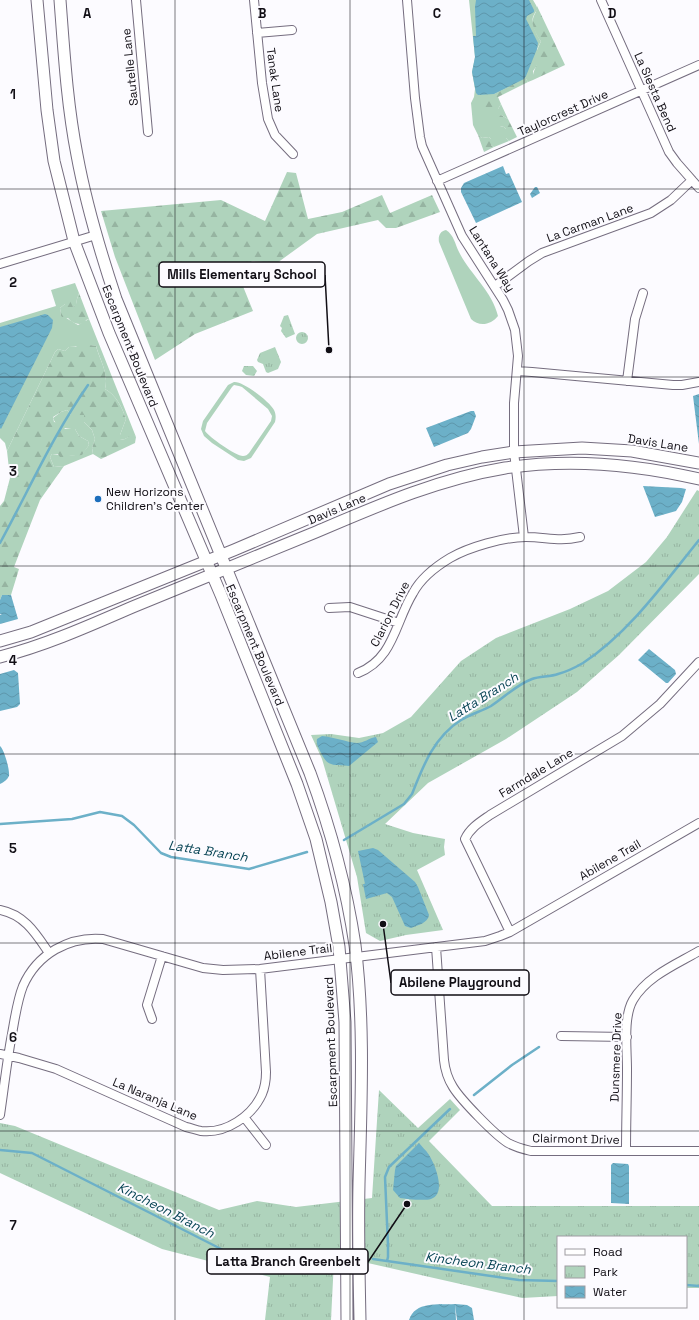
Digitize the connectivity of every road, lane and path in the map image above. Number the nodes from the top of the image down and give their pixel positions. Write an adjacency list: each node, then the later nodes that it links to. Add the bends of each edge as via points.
1 (37, 0): 17 (main road, Escarpment Boulevard, via 54,162)
2 (60, 0): 16 (main road, Escarpment Boulevard, via 75,139)
3 (136, 0): 11 (street, Sautelle Lane)
4 (254, 0): 8 (street, Tanak Lane)
5 (407, 0): 14 (street, Lantana Way, via 420,137)
6 (601, 0): 10 (street, La Siesta Bend)
7 (292, 30): 8 (street)
8 (257, 33): 12 (street, Tanak Lane, via 268,119 274,135)
9 (699, 65): 10 (street, Taylorcrest Drive)
10 (642, 91): 13 (street, La Siesta Bend, via 669,152); 14 (street, Taylorcrest Drive)
11 (148, 132)
12 (293, 154)
13 (692, 180): 15 (street, La Siesta Bend); 19 (street, La Carman Lane, via 671,200 651,213 542,253)
14 (438, 181): 19 (street, Lantana Way, via 465,240)
15 (699, 188)
16 (96, 235): 17 (street); 30 (main road, Escarpment Boulevard, via 116,299)
17 (74, 241): 18 (street); 31 (main road, Escarpment Boulevard, via 112,340)
18 (0, 264)
19 (495, 286): 21 (street, Lantana Way, via 515,330 518,345)
20 (643, 293): 22 (street, via 635,319)
21 (517, 371): 22 (street); 24 (street, Lantana Way)
22 (627, 381): 23 (street, via 673,386)
23 (699, 382)
24 (514, 452): 25 (main road, Davis Lane, via 612,449); 26 (street, Lantana Way); 30 (main road, Davis Lane, via 464,461 408,477)
25 (699, 463)
26 (515, 467): 27 (main road, Davis Lane, via 597,463 632,466); 29 (street, Lantana Way); 32 (main road, Davis Lane, via 478,473 420,490)
27 (699, 479)
28 (580, 536): 29 (street, Clarion Drive, via 562,540)
29 (524, 537): 35 (street, Clarion Drive, via 483,545 440,564 416,587)
30 (220, 555): 31 (main road, Davis Lane); 32 (main road, Escarpment Boulevard)
31 (206, 561): 33 (main road, Escarpment Boulevard); 36 (main road, Davis Lane, via 31,632)
32 (226, 570): 33 (main road, Davis Lane); 40 (main road, Escarpment Boulevard)
33 (212, 575): 37 (main road, Davis Lane, via 35,647); 41 (main road, Escarpment Boulevard)
34 (329, 608): 35 (street, via 357,608)
35 (398, 623): 39 (street, Clarion Drive, via 393,639 380,659 373,666)
36 (0, 641)
37 (0, 657)
38 (699, 662): 44 (street, Farmdale Lane, via 660,704 622,736 490,815 467,834 465,839)
39 (358, 673)
40 (303, 754): 41 (main road); 49 (main road, Escarpment Boulevard, via 326,814 347,900)
41 (288, 760): 50 (main road, Escarpment Boulevard, via 316,839 331,902)
42 (699, 823): 44 (street, Abilene Trail)
43 (0, 910): 47 (street, via 13,914 25,922)
44 (510, 932): 45 (street, Abilene Trail, via 485,941)
45 (436, 947): 49 (street, Abilene Trail); 59 (street, Clairmont Drive, via 445,1067 456,1092 500,1137 516,1147 538,1151)
46 (699, 952): 54 (street, Dunsmere Drive, via 654,978 633,999 628,1012)
47 (49, 953): 48 (street, Abilene Trail, via 76,940 96,938); 55 (street, Abilene Trail, via 33,969 23,986)
48 (162, 956): 51 (street, Abilene Trail, via 212,969); 52 (street, via 147,1005)
49 (356, 957): 50 (street, Abilene Trail); 62 (main road, Escarpment Boulevard, via 361,1040 358,1229)
50 (340, 959): 51 (street, Abilene Trail); 61 (main road, Escarpment Boulevard, via 346,1037)
51 (260, 969): 57 (street, La Naranja Lane, via 266,1079 262,1095)
52 (152, 1019)
53 (562, 1036): 54 (street)
54 (627, 1037): 59 (street, Dunsmere Drive)
55 (4, 1055): 56 (street, Abilene Trail); 57 (street, La Naranja Lane, via 56,1069 186,1127 209,1131 221,1129)
56 (0, 1115)
57 (244, 1117): 58 (street)
58 (266, 1145)
59 (626, 1151): 60 (street, Clairmont Drive)
60 (699, 1151)
61 (347, 1320)
62 (360, 1320)

